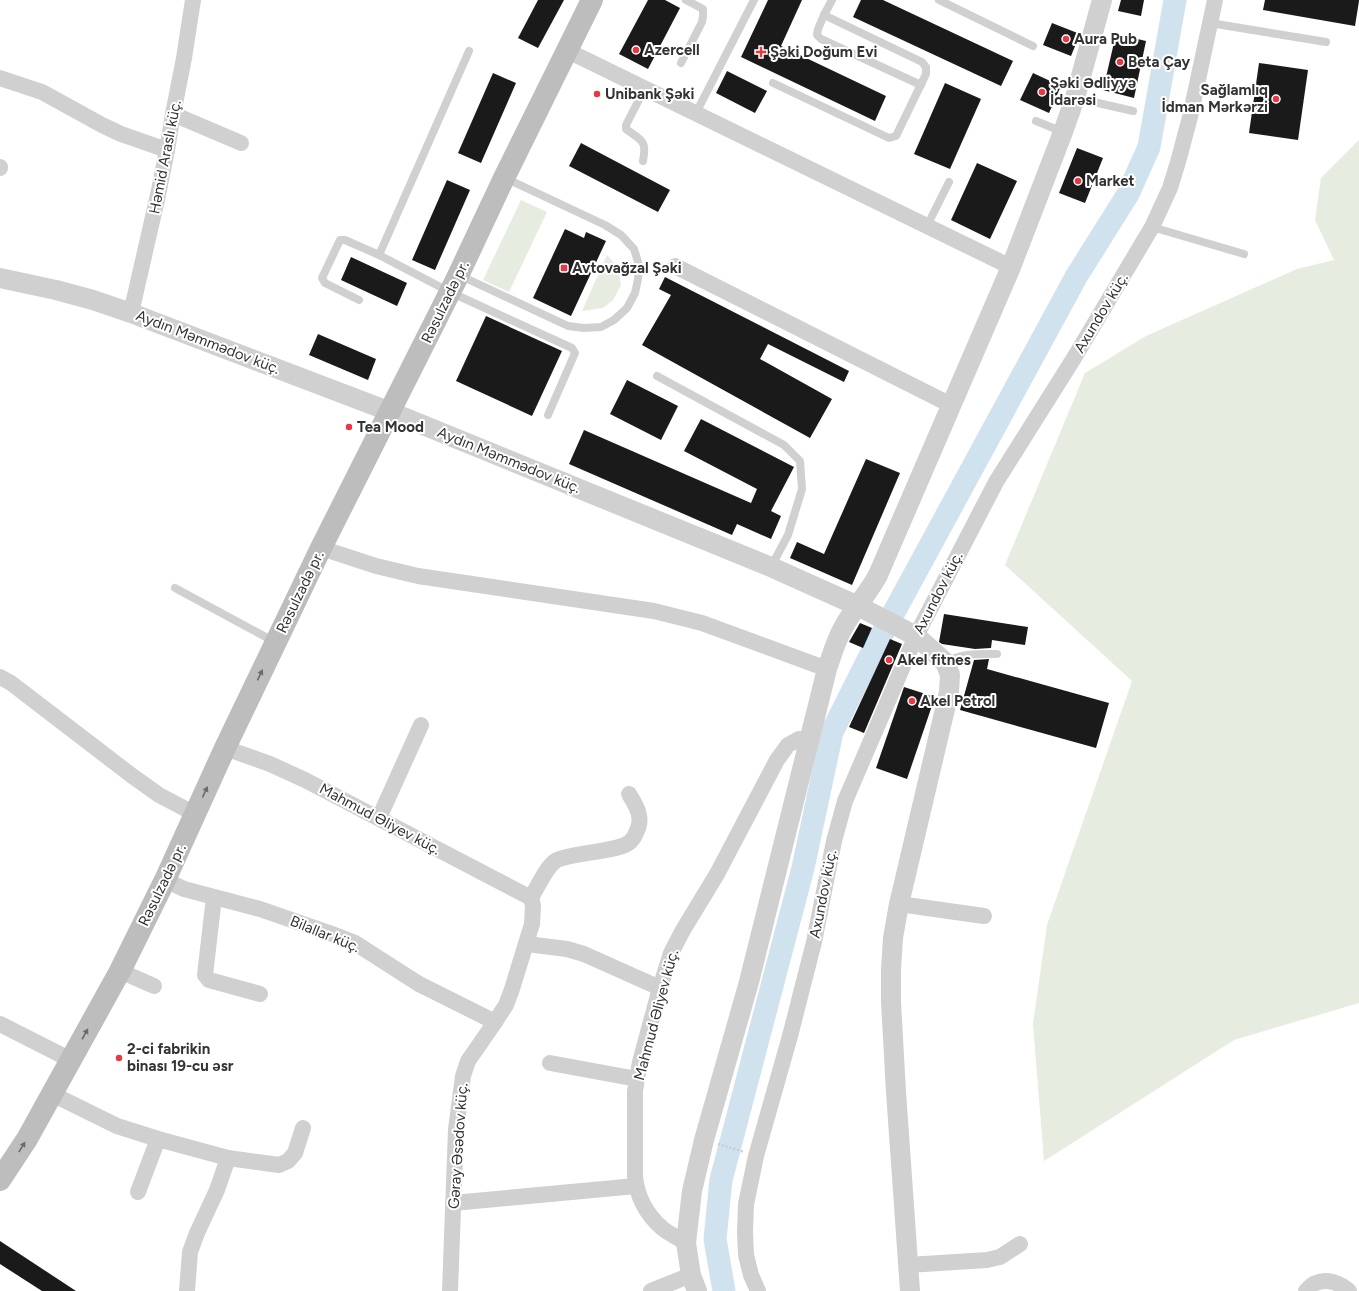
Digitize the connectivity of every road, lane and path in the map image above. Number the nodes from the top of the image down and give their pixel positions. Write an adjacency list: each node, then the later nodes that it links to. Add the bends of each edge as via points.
1 (592, 0): 14 (main road, Rəsulzadə pr.)
2 (686, 0): 15 (lane, via 703,9 703,16)
3 (754, 0): 22 (lane)
4 (832, 0): 9 (lane)
5 (939, 0): 12 (lane)
6 (1102, 0): 20 (street)
7 (1215, 0): 10 (street, Axundov küç.)
8 (189, 1): 23 (street, Həmid Araslı küç., via 184,58)
9 (824, 16): 18 (lane, via 922,62 926,67 926,74); 18 (lane, via 817,35 821,39)
10 (1210, 23): 11 (lane); 32 (street, Axundov küç., via 1178,162 1170,188)
11 (1326, 42)
12 (1033, 46)
13 (469, 51): 34 (lane)
14 (568, 51): 19 (street); 29 (main road, Rəsulzadə pr.)
15 (681, 63)
16 (0, 78): 27 (street, via 42,92 121,134)
17 (773, 84): 18 (lane, via 889,138 896,136)
18 (921, 85)
19 (646, 88): 22 (street); 28 (lane, via 626,124 626,129 642,142 645,149)
20 (1075, 98): 21 (lane); 25 (street)
21 (1133, 111)
22 (696, 113): 31 (street)
23 (173, 114): 26 (street); 27 (street, Həmid Araslı küç.)
24 (1036, 121): 25 (lane)
25 (1063, 132): 36 (street)
26 (241, 143)
27 (168, 150): 40 (street, Həmid Araslı küç.)
28 (643, 161)
29 (504, 178): 38 (main road, Rəsulzadə pr.); 38 (lane, via 622,235 634,249 639,265 635,293 627,308 614,320 601,327 584,328 568,326)
30 (949, 182): 31 (lane)
31 (927, 226): 36 (street)
32 (1152, 227): 33 (lane); 49 (street, Axundov küç., via 1074,358 999,476)
33 (1244, 254)
34 (379, 255): 38 (lane); 39 (lane, via 346,240 340,240 322,278 324,283)
35 (675, 266): 42 (street)
36 (1011, 267): 42 (street)
37 (0, 278): 40 (street, Aydın Məmmədov küç., via 71,294)
38 (454, 283): 43 (main road, Rəsulzadə pr.); 44 (lane, via 572,348 575,353)
39 (359, 300)
40 (131, 313): 43 (street, Aydın Məmmədov küç.)
41 (657, 376): 46 (lane, via 784,445 800,460 802,489 788,535)
42 (952, 405): 48 (street, via 878,575)
43 (390, 412): 45 (main road, Rəsulzadə pr.); 46 (street, Aydın Məmmədov küç.)
44 (548, 415)
45 (322, 548): 50 (main road, Rəsulzadə pr.); 53 (street, via 376,566 418,576 654,611 702,623)
46 (771, 567): 48 (street, Aydın Məmmədov küç.)
47 (175, 588): 50 (lane)
48 (858, 606): 49 (street, Aydın Məmmədov küç.); 53 (street, via 838,638)
49 (910, 633): 52 (street, Aydın Məmmədov küç.); 80 (street, Axundov küç., via 845,801 834,841 812,950)
50 (276, 642): 57 (main road, Rəsulzadə pr., one-way to 50)
51 (996, 654): 52 (lane, via 966,654)
52 (945, 662): 64 (street, via 950,675 950,692)
53 (827, 669): 56 (street)
54 (0, 677): 59 (street, via 130,776)
55 (421, 725): 60 (street)
56 (809, 740): 69 (street, Mahmud Əliyev küç., via 799,739 788,745 777,760 718,874 676,940); 79 (street, via 749,982)
57 (225, 748): 59 (main road, Rəsulzadə pr., one-way to 57); 60 (street, Mahmud Əliyev küç., via 291,773)
58 (629, 794): 63 (street, via 638,807 640,817 639,828 631,842 619,848 556,861 548,868)
59 (195, 814): 61 (main road, Rəsulzadə pr.)
60 (379, 818): 63 (street, Mahmud Əliyev küç.)
61 (165, 880): 62 (street, Bilallar küç., via 184,889); 67 (main road, Rəsulzadə pr.)
62 (214, 897): 70 (street, via 205,975 210,980); 71 (street, Bilallar küç., via 260,909 354,943 420,984)
63 (531, 898): 66 (street, Gəray Əsədov küç., via 532,924)
64 (899, 904): 65 (street); 88 (street, via 893,938 891,1002)
65 (984, 916)
66 (526, 944): 69 (street, via 567,949 584,954); 71 (street, Gəray Əsədov küç., via 506,1005)
67 (120, 971): 68 (street); 73 (main road, Rəsulzadə pr., one-way to 67)
68 (154, 986)
69 (660, 988): 75 (street, Mahmud Əliyev küç.)
70 (260, 994)
71 (495, 1022): 85 (street, Gəray Əsədov küç., via 468,1061 462,1076 456,1129)
72 (0, 1024): 73 (street)
73 (71, 1060): 76 (main road, Rəsulzadə pr.)
74 (550, 1063): 75 (street)
75 (637, 1079): 83 (street, Mahmud Əliyev küç.)
76 (52, 1094): 78 (street, via 117,1126); 82 (main road, Rəsulzadə pr., one-way to 76)
77 (303, 1128): 81 (street, via 295,1153 288,1161 279,1165)
78 (158, 1139): 81 (street); 84 (street)
79 (704, 1140): 80 (path); 86 (street, via 692,1191)
80 (756, 1156): 93 (street, Axundov küç., via 746,1204 744,1232 746,1255)
81 (228, 1158): 90 (street, via 190,1252)
82 (0, 1180)
83 (636, 1186): 85 (street); 86 (street, Mahmud Əliyev küç., via 642,1204 652,1217 662,1228)
84 (138, 1192)
85 (453, 1203): 91 (street, Gəray Əsədov küç.)
86 (686, 1244): 89 (street)
87 (1020, 1244): 88 (street, via 1000,1257 987,1260)
88 (908, 1265): 94 (street)
89 (694, 1283): 92 (street)
90 (188, 1291)
91 (450, 1291)
92 (651, 1291)
93 (758, 1291)
94 (910, 1291)
95 (1306, 1291): 96 (street, via 1315,1283 1328,1280)
96 (1349, 1291)

